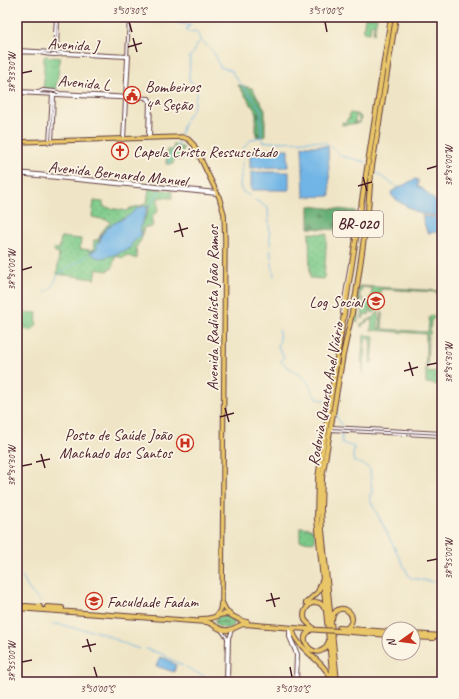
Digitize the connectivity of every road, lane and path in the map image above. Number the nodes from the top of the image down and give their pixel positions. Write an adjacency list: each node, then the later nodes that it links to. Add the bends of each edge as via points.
1 (57, 17): 7 (street)
2 (130, 17): 8 (street)
3 (391, 17): 9 (highway, Rodovia Quarto Anel Viário / BR-020)
4 (396, 17): 9 (highway, Rodovia Quarto Anel Viário / BR-020)
5 (17, 51): 6 (street, Avenida J)
6 (29, 52): 7 (street, Avenida J); 8 (street, Avenida J, via 57,56 63,54)
7 (55, 52): 8 (street, Avenida J)
8 (128, 57): 13 (street)
9 (386, 61): 14 (highway, Rodovia Quarto Anel Viário / BR-020); 15 (highway, Rodovia Quarto Anel Viário / BR-020)
10 (17, 92): 11 (street, Avenida L)
11 (28, 92): 12 (street, Avenida L); 13 (street, Avenida L, via 44,90)
12 (53, 94): 13 (street, Avenida L); 18 (street)
13 (126, 97): 16 (street, Avenida L, via 149,99 151,102); 17 (street)
14 (373, 126): 15 (highway); 21 (highway, Rodovia Quarto Anel Viário / BR-020)
15 (378, 127): 25 (highway, Rodovia Quarto Anel Viário / BR-020)
16 (149, 137): 17 (main road); 20 (main road, via 182,137 188,139)
17 (124, 139): 18 (main road); 20 (main road, via 180,139)
18 (50, 142): 19 (main road)
19 (19, 143)
20 (193, 146): 23 (main road)
21 (368, 162): 24 (highway, Rodovia Quarto Anel Viário / BR-020); 28 (street, via 345,290)
22 (17, 173): 23 (street, Avenida Bernardo Manuel)
23 (216, 193): 38 (main road, Avenida Radialista João Ramos, via 224,214 225,239 222,602); 39 (main road, Avenida Radialista João Ramos, via 222,214 224,239 221,606)
24 (351, 271): 25 (highway, via 351,280 354,281); 26 (highway, Rodovia Quarto Anel Viário / BR-020)
25 (359, 271): 27 (highway, Rodovia Quarto Anel Viário / BR-020)
26 (348, 292): 27 (highway, via 352,284); 28 (highway, Rodovia Quarto Anel Viário / BR-020)
27 (356, 294): 29 (highway, Rodovia Quarto Anel Viário / BR-020)
28 (343, 322): 29 (highway, Rodovia Quarto Anel Viário / BR-020)
29 (334, 394): 30 (highway, Rodovia Quarto Anel Viário / BR-020); 33 (highway, Rodovia Quarto Anel Viário / BR-020, via 318,478)
30 (331, 429): 31 (street); 32 (street); 33 (highway, Rodovia Quarto Anel Viário / BR-020, via 321,488)
31 (442, 433)
32 (442, 436)
33 (320, 528): 34 (highway, Rodovia Quarto Anel Viário / BR-020); 41 (highway, Rodovia Quarto Anel Viário / BR-020)
34 (323, 575): 35 (highway, via 319,590); 37 (highway, Rodovia Quarto Anel Viário / BR-020)
35 (306, 603)
36 (17, 606): 39 (highway, via 203,619); 42 (highway, via 206,622)
37 (326, 612): 45 (highway, via 323,605 317,602 306,609 305,618); 54 (highway, Rodovia Quarto Anel Viário / BR-020)
38 (231, 614): 39 (highway); 40 (highway)
39 (217, 616): 42 (highway, via 213,621)
40 (235, 618): 43 (highway); 45 (highway, via 242,622)
41 (331, 623): 47 (highway, via 336,611 346,609 352,618); 58 (highway, Rodovia Quarto Anel Viário / BR-020)
42 (215, 626): 46 (highway)
43 (233, 628): 44 (highway, via 244,624); 46 (highway); 55 (street, via 229,638)
44 (291, 628): 45 (highway); 56 (street, via 289,638 296,654); 57 (highway, via 298,641 326,668)
45 (312, 628): 48 (highway, bridge); 54 (highway, via 305,639 313,650 322,651)
46 (220, 629): 55 (street, via 227,638)
47 (346, 629): 48 (highway); 49 (highway)
48 (339, 630): 50 (highway)
49 (381, 631)
50 (381, 635)
51 (421, 635): 53 (highway)
52 (421, 637): 53 (highway)
53 (442, 638)
54 (328, 643): 57 (highway, Rodovia Quarto Anel Viário / BR-020)
55 (227, 681)
56 (296, 682)
57 (333, 682)
58 (337, 682)

